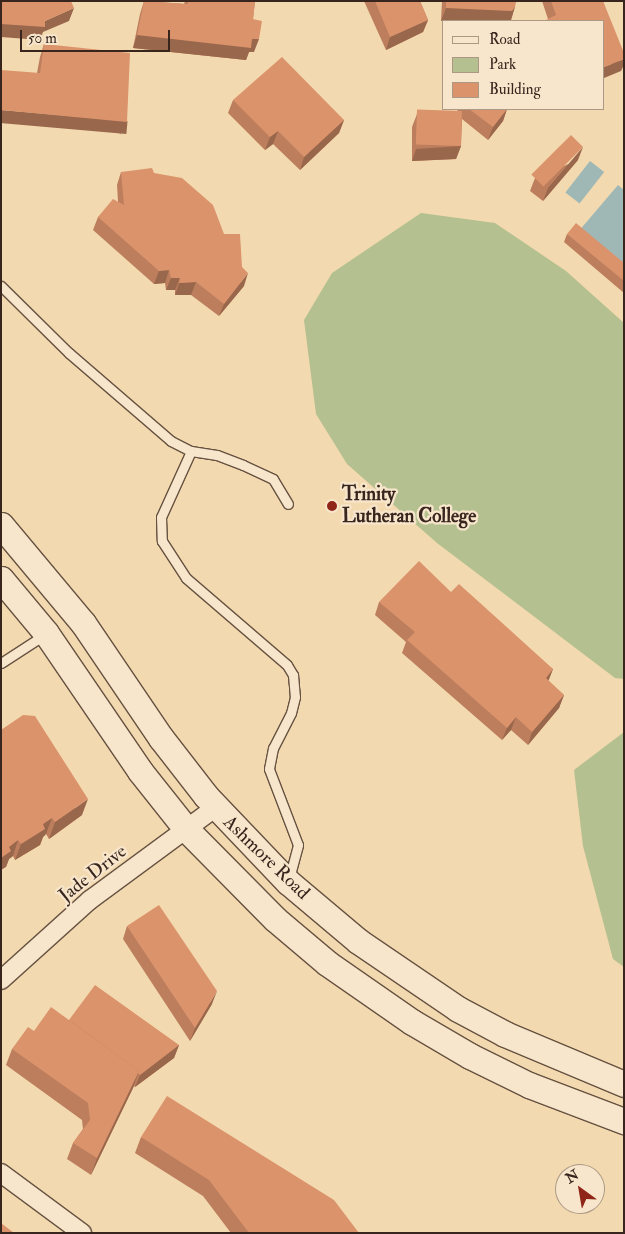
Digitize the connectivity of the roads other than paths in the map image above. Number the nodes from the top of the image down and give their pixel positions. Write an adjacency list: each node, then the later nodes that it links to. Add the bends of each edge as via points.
1 (1, 286): 2 (lane, via 42,329 171,441)
2 (191, 451): 3 (lane, via 217,455 272,479); 10 (lane, via 161,517 162,541 186,578 287,665 293,676 296,697 292,712 273,748 269,769 298,845)
3 (288, 504)
4 (1, 525): 8 (main road, Ashmore Road, via 83,623 161,738)
5 (1, 579): 6 (main road, Ashmore Road)
6 (46, 633): 7 (lane); 9 (main road, Ashmore Road, via 140,771)
7 (1, 663)
8 (216, 807): 9 (street, Jade Drive); 10 (main road, Ashmore Road)
9 (187, 830): 11 (street, Jade Drive, via 90,900); 13 (main road, Ashmore Road, via 275,919 327,963 412,1022 470,1056 530,1085)
10 (288, 882): 12 (main road, Ashmore Road, via 358,940 458,1009 505,1034)
11 (1, 980)
12 (624, 1084)
13 (624, 1122)
14 (1, 1174): 15 (street)
15 (82, 1233)

